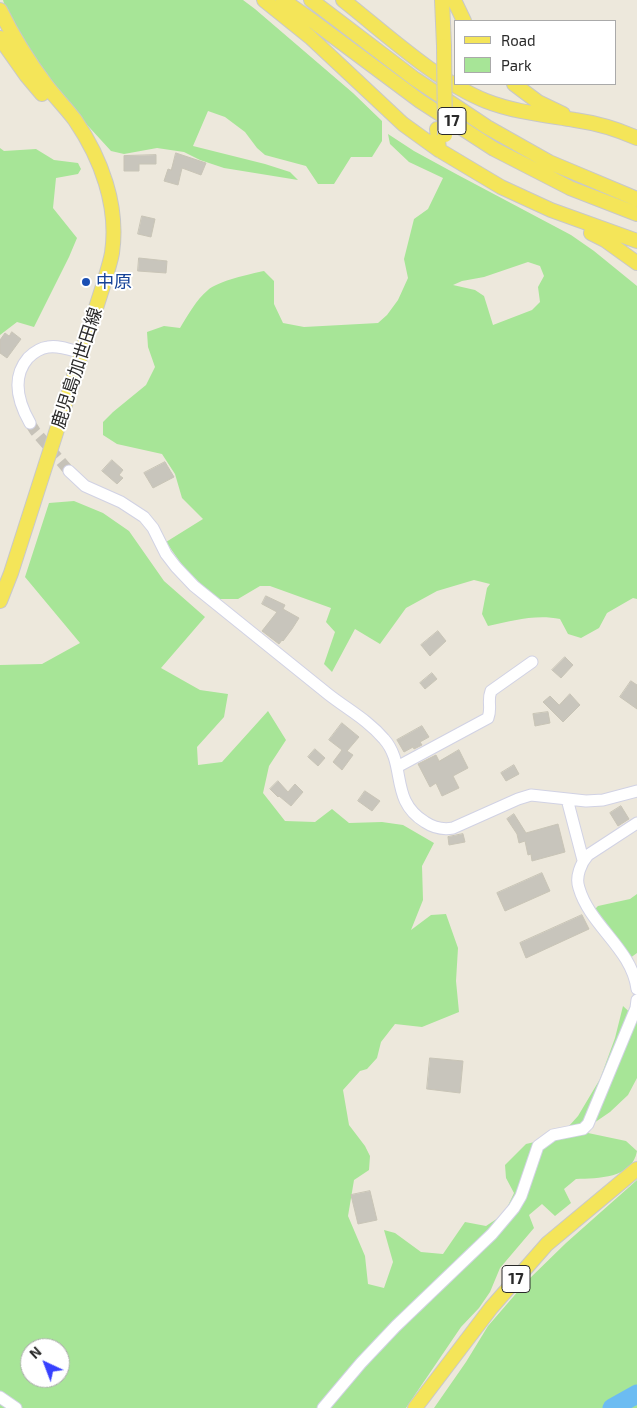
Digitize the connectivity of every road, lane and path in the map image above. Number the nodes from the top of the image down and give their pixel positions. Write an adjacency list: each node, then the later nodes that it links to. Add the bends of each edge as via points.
1 (264, 0): 18 (main road, via 310,37 403,124)
2 (283, 0): 21 (main road, 17, via 420,101 494,149 570,188)
3 (311, 0): 19 (main road, 17, via 415,79 488,128 549,162)
4 (343, 0): 14 (main road, 17, via 454,85 486,101 522,112)
5 (433, 0): 11 (main road)
6 (442, 0): 11 (main road)
7 (454, 0): 9 (main road)
8 (0, 10): 13 (main road, 鹿児島加世田線, via 24,54)
9 (464, 20)
10 (0, 38): 13 (main road, via 50,103)
11 (439, 45): 18 (main road, bridge)
12 (515, 85): 14 (main road, via 538,102)
13 (74, 119): 24 (main road, 鹿児島加世田線, via 98,160 113,217 112,253)
14 (577, 120): 15 (main road, 17)
15 (618, 130): 16 (main road); 17 (main road, 17)
16 (637, 132)
17 (637, 138)
18 (439, 150): 20 (main road, via 501,187)
19 (637, 199)
20 (551, 210): 22 (main road); 23 (main road, via 605,240)
21 (637, 214)
22 (637, 241)
23 (637, 263)
24 (82, 353): 25 (street, via 48,346 35,352 23,365 17,389); 27 (main road, 鹿児島加世田線)
25 (30, 423)
26 (69, 471): 29 (street, via 85,486 144,516 166,554 194,586 376,728 387,742)
27 (0, 601)
28 (532, 662): 29 (street, via 491,691 488,718)
29 (397, 766): 31 (street, via 405,802 411,811 432,826 444,830 531,795)
30 (637, 792): 31 (street, via 603,800)
31 (566, 799): 33 (street)
32 (637, 823): 33 (street)
33 (583, 860): 34 (street, via 578,887 592,913 629,965)
34 (637, 989)
35 (637, 1000): 39 (street, via 631,1022 588,1124 583,1129 553,1135 538,1146 524,1191 514,1208 396,1326)
36 (637, 1169): 40 (main road, 17, via 547,1244 491,1308)
37 (0, 1397): 38 (street)
38 (16, 1408)
39 (323, 1408)
40 (415, 1408)

